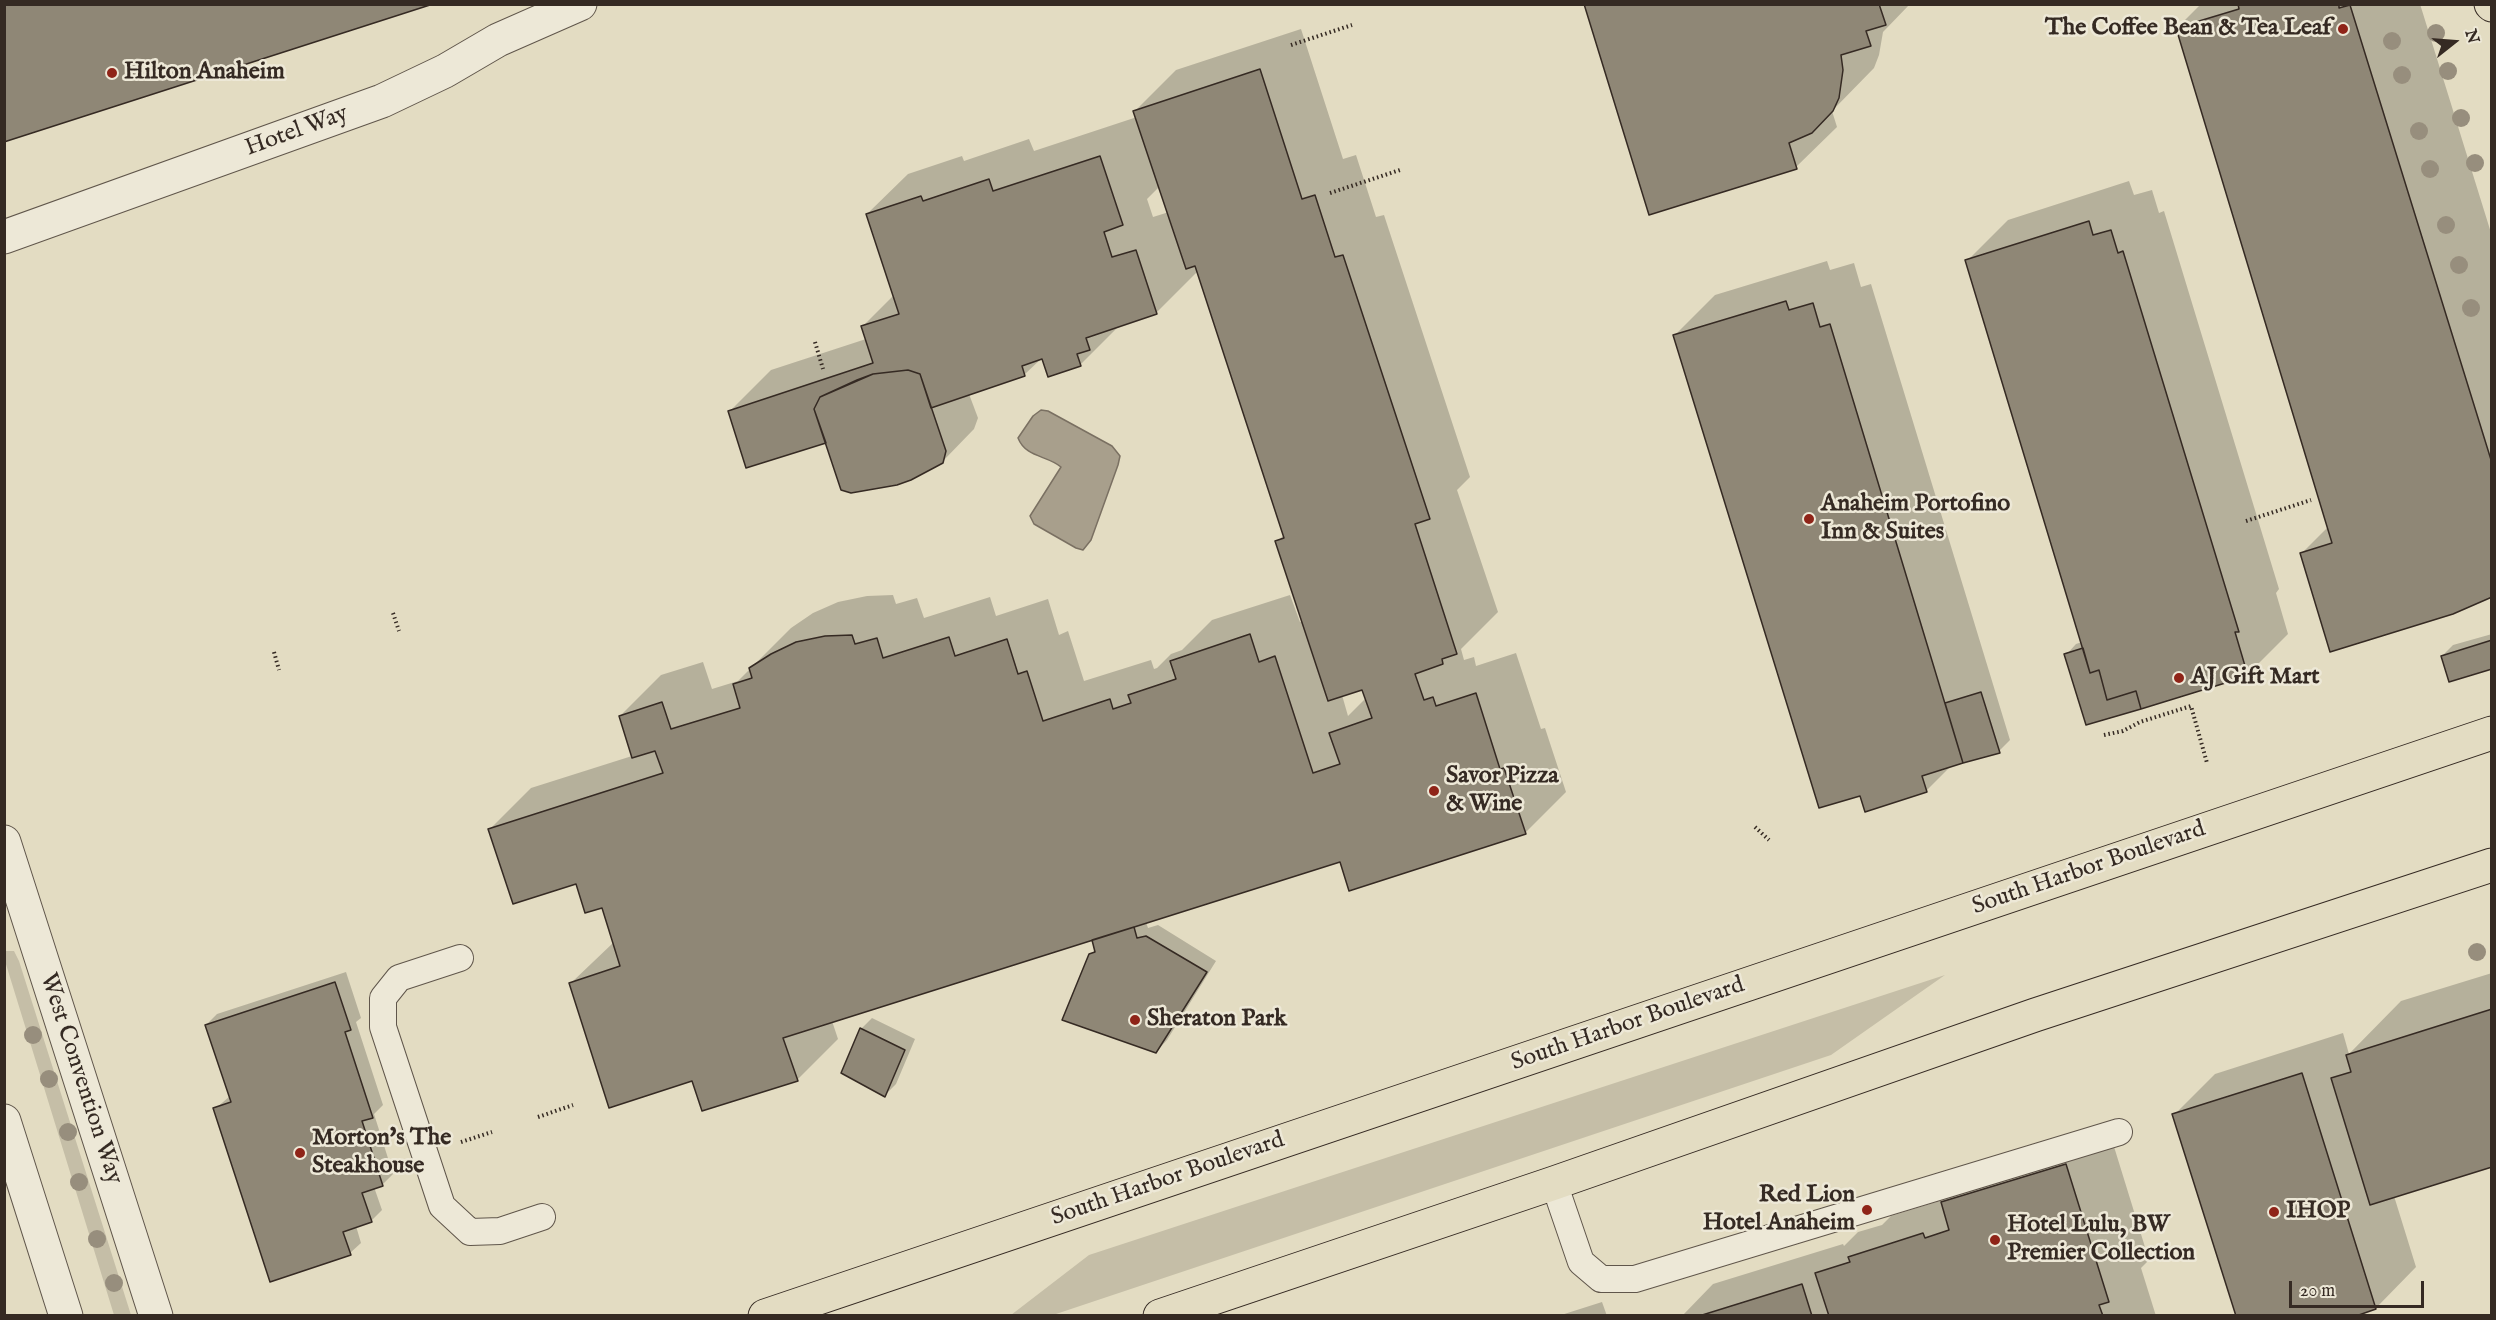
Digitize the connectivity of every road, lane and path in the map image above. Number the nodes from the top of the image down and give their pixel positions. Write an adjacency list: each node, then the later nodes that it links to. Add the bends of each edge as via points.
1 (580, 4): 6 (street, Hotel Way, via 498,40 382,101)
2 (1352, 25): 3 (path)
3 (1292, 45)
4 (1400, 170): 5 (path)
5 (1330, 193)
6 (4, 237)
7 (815, 342): 8 (path)
8 (823, 369)
9 (2311, 500): 10 (path)
10 (2246, 521)
11 (393, 613): 12 (path)
12 (399, 631)
13 (274, 651): 14 (path)
14 (279, 669)
15 (2492, 733): 33 (main road, South Harbor Boulevard)
16 (2104, 735): 17 (path, via 2190,706)
17 (2207, 763)
18 (1755, 827): 19 (path)
19 (1769, 840)
20 (4, 842): 32 (street, West Convention Way)
21 (2492, 865): 29 (main road, via 2035,1015)
22 (460, 958): 30 (lane, via 399,978 383,998 383,1027 442,1206 470,1232 500,1231)
23 (573, 1105): 24 (path)
24 (538, 1117)
25 (4, 1120): 31 (street)
26 (492, 1132): 28 (path)
27 (2119, 1132): 29 (lane, via 1635,1279 1601,1279 1581,1263)
28 (453, 1145)
29 (1554, 1183): 34 (main road)
30 (542, 1217)
31 (66, 1316)
32 (156, 1316)
33 (765, 1316)
34 (1160, 1316)

